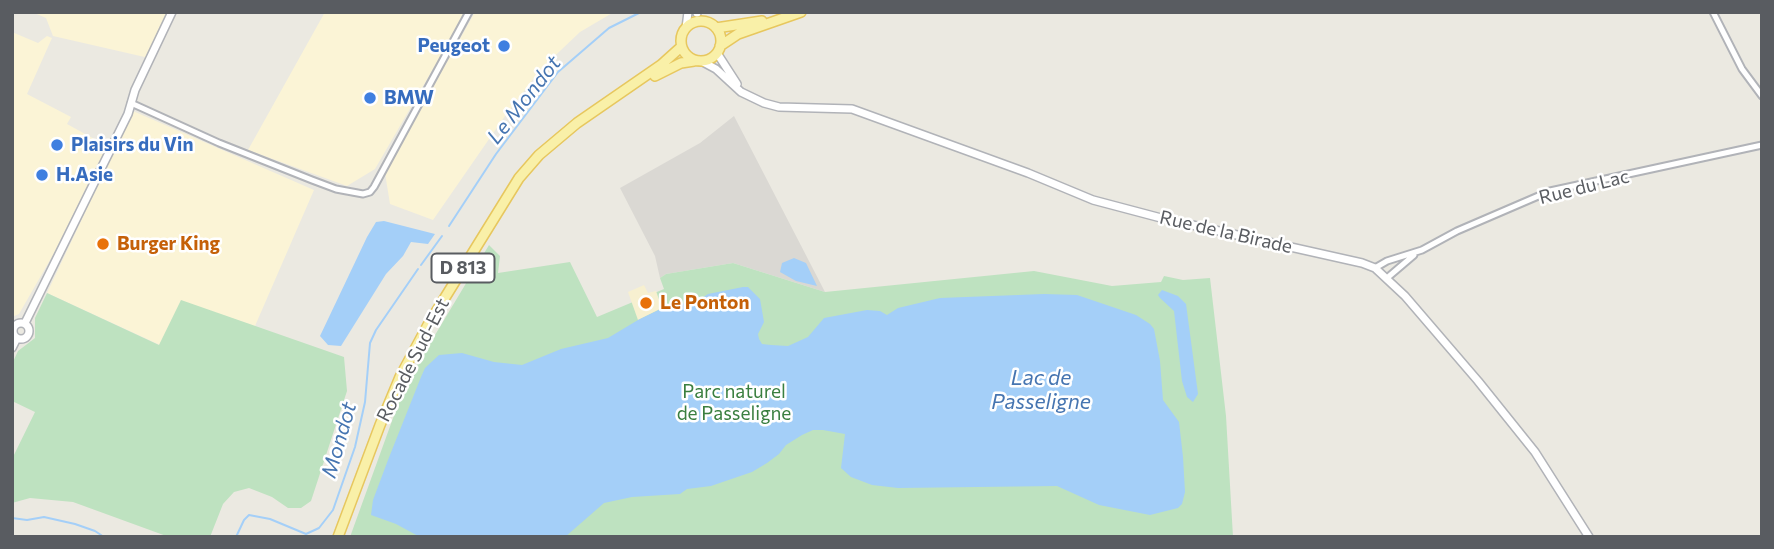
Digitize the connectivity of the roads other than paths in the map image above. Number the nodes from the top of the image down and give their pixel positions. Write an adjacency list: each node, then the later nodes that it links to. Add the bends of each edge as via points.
1 (174, 12): 16 (street)
2 (469, 12): 16 (street, via 374,187 363,194 313,180)
3 (688, 12): 8 (street)
4 (794, 12): 9 (main road)
5 (801, 12): 11 (main road, via 738,34)
6 (1713, 12): 13 (street, via 1742,69)
7 (699, 15): 8 (main road); 9 (main road)
8 (685, 28): 10 (main road)
9 (716, 28): 11 (main road)
10 (681, 47): 12 (main road); 14 (main road, Rocade Sud-Est / D 813)
11 (719, 50): 12 (main road); 15 (street, via 733,79)
12 (699, 61): 14 (main road, Rocade Sud-Est / D 813, via 664,70); 15 (street, Rue de la Birade)
13 (1762, 96)
14 (617, 97): 25 (main road, Rocade Sud-Est / D 813, via 539,155 503,202 400,377)
15 (750, 97): 19 (street, Rue de la Birade, via 779,107 852,109 1093,200)
16 (131, 103): 21 (street)
17 (1762, 145): 18 (street, Rue du Lac, via 1550,191)
18 (1422, 250): 19 (street, Rue du Lac); 20 (street)
19 (1375, 268): 20 (street, Rue de la Birade)
20 (1387, 278): 28 (street, Rue de la Birade, via 1527,442)
21 (25, 323): 22 (street); 23 (street, via 27,336)
22 (12, 329): 23 (street)
23 (17, 338): 24 (street)
24 (12, 348)
25 (361, 477): 26 (main road, Rocade Sud-Est / D 813); 27 (main road, Rocade Sud-Est / D 813)
26 (332, 537)
27 (341, 537)
28 (1589, 537)

